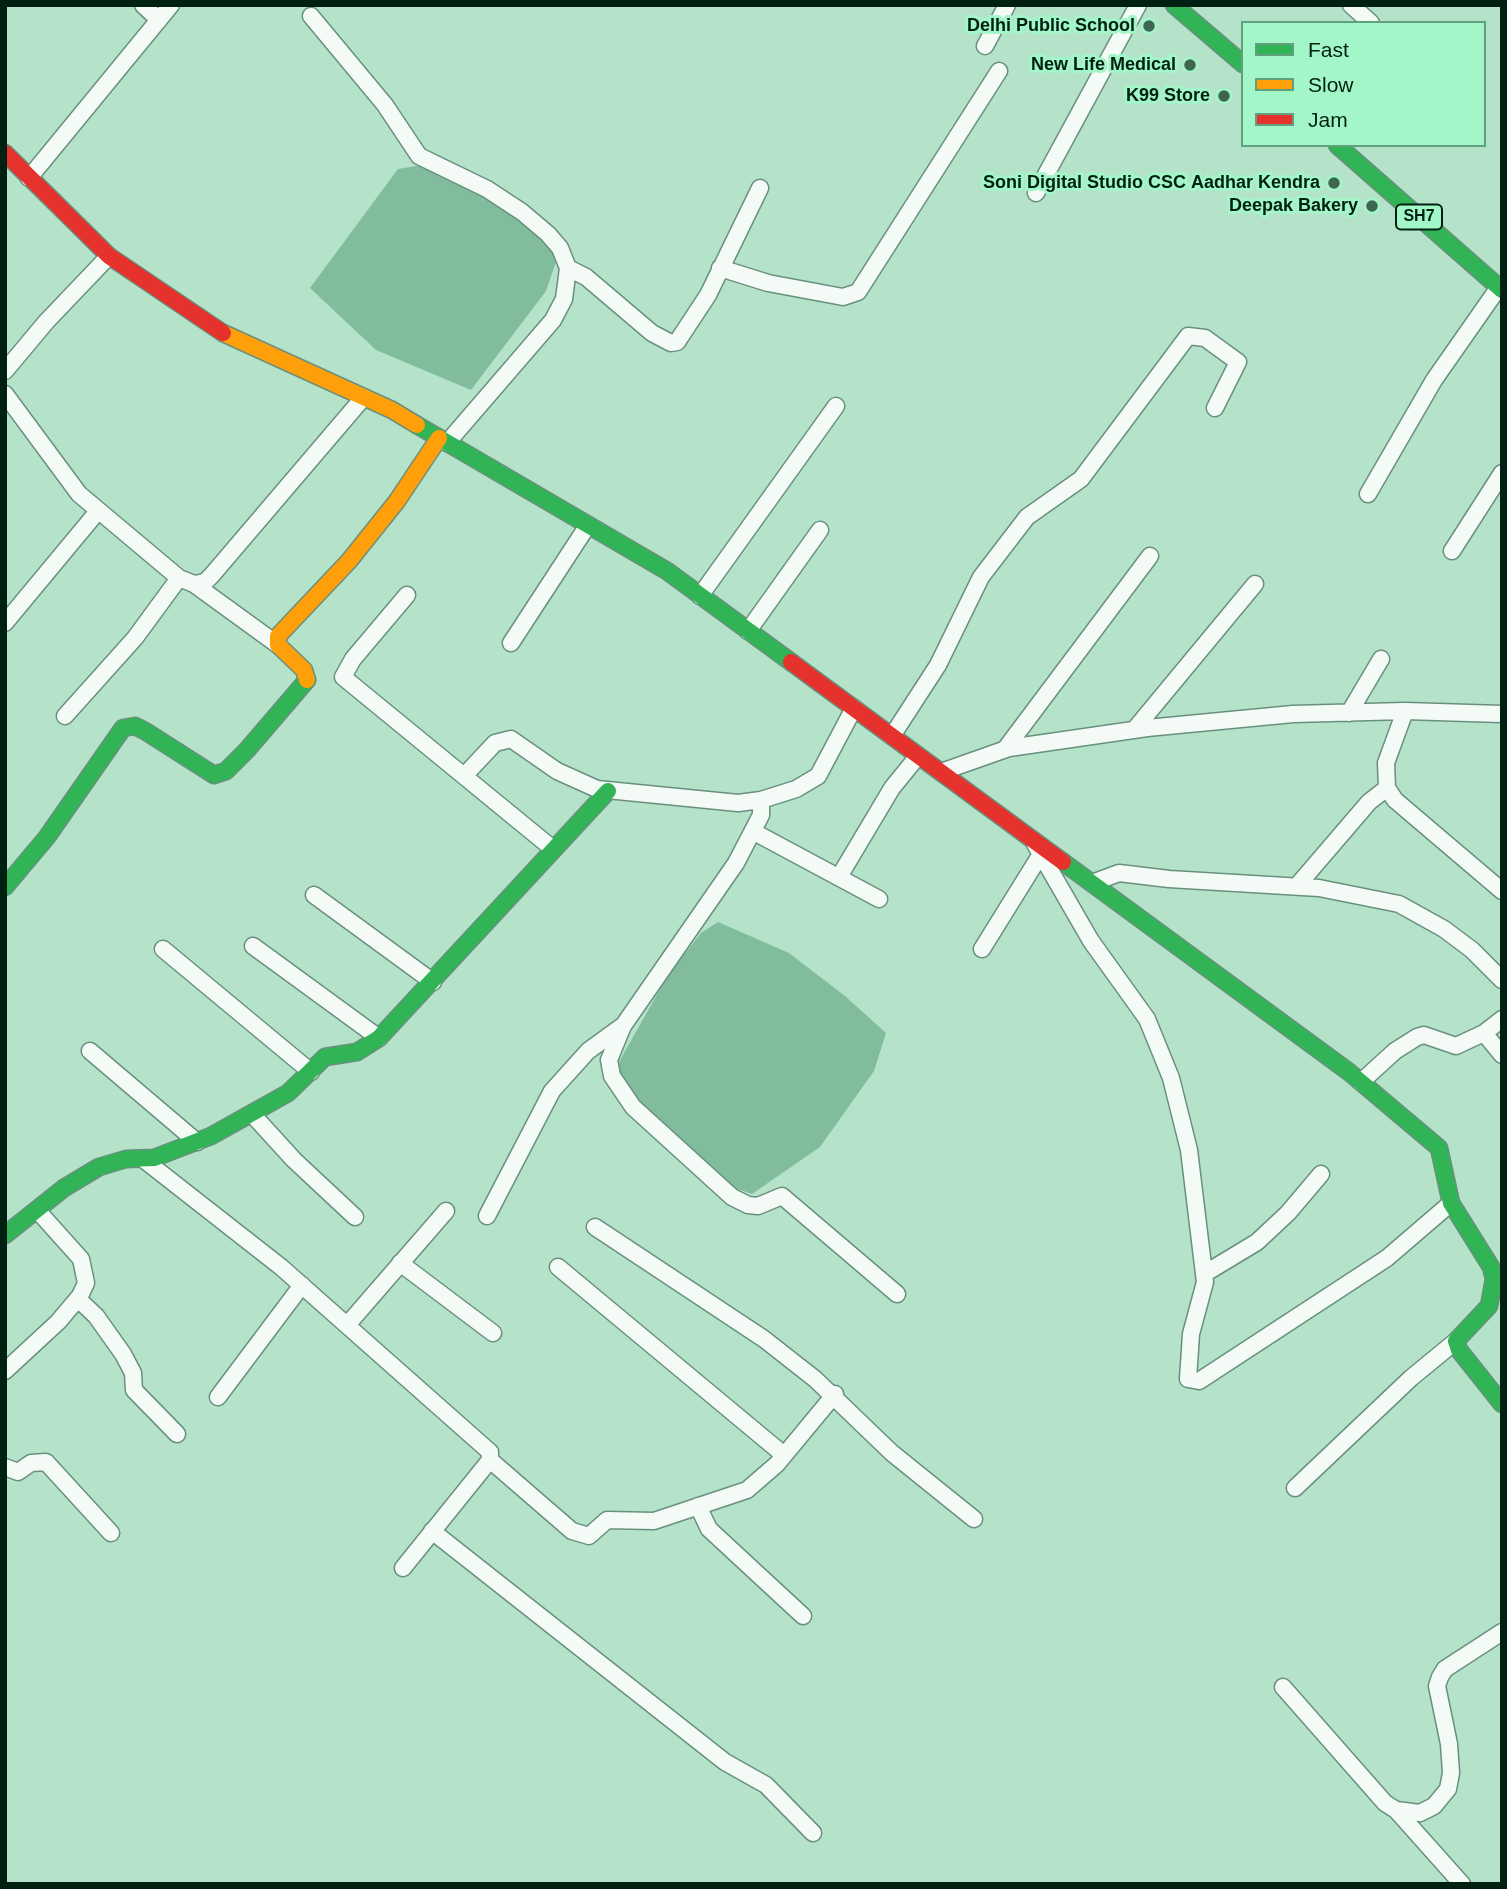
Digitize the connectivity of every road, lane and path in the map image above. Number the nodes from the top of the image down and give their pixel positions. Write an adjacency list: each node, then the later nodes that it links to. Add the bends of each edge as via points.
1 (143, 5): 8 (street)
2 (171, 5): 8 (street)
3 (1007, 5): 10 (street)
4 (1138, 5): 17 (street)
5 (1174, 5): 11 (street)
6 (1351, 5): 9 (street)
7 (310, 16): 19 (street, via 385,105 419,156 513,205 548,234)
8 (159, 20): 15 (street)
9 (1369, 21)
10 (985, 46)
11 (1241, 62)
12 (999, 71): 20 (street, via 858,292 843,297 768,283)
13 (1339, 147): 21 (street, SH7)
14 (5, 153): 15 (street)
15 (29, 178): 18 (street)
16 (760, 188): 20 (street)
17 (1036, 193)
18 (110, 256): 22 (street); 24 (street, via 214,329)
19 (568, 268): 20 (street, via 671,343 683,338); 27 (street, via 564,299 553,320)
20 (720, 268)
21 (1500, 288): 29 (street, via 1434,380)
22 (5, 371)
23 (5, 394): 30 (street, via 79,494)
24 (363, 398): 27 (street); 35 (street, via 212,575 205,582)
25 (836, 406): 38 (street)
26 (1215, 408): 50 (street, via 1238,362 1205,338 1188,336 1080,479 1027,517 981,577 938,664)
27 (443, 440): 31 (street); 42 (street, via 349,561 278,636)
28 (1502, 473): 33 (street)
29 (1368, 494)
30 (98, 511): 35 (street); 39 (street)
31 (588, 525): 38 (street); 41 (street)
32 (820, 530): 40 (street)
33 (1452, 551)
34 (1150, 556): 51 (street)
35 (186, 581): 42 (street); 48 (street)
36 (1255, 584): 49 (street)
37 (407, 595): 54 (street, via 353,659 344,677)
38 (700, 596): 40 (street)
39 (5, 623)
40 (748, 631): 44 (street)
41 (511, 643)
42 (278, 645): 65 (street, via 304,670 307,681 226,771 209,773 145,731 135,726 123,728 47,837)
43 (1381, 659): 46 (street)
44 (854, 708): 50 (street); 57 (street, via 818,776)
45 (1405, 711): 46 (street); 47 (street); 55 (street, via 1386,763)
46 (1349, 713): 49 (street)
47 (1502, 714)
48 (65, 716)
49 (1134, 730): 51 (street)
50 (892, 736): 52 (street)
51 (1006, 748): 53 (street)
52 (918, 756): 53 (street); 62 (street, via 892,788)
53 (941, 772): 59 (street)
54 (464, 776): 56 (street, via 495,743 511,739 571,779); 60 (street)
55 (1387, 788): 64 (street, via 1369,802); 66 (street, via 1395,800)
56 (608, 791): 57 (street, via 738,803); 60 (street)
57 (761, 800): 58 (street)
58 (754, 832): 62 (street); 75 (street)
59 (1032, 839): 61 (street); 63 (street)
60 (553, 849): 73 (street)
61 (1041, 854): 70 (street); 95 (street, via 1091,941 1147,1018 1159,1047 1189,1150)
62 (839, 877): 68 (street)
63 (1092, 883): 64 (street, via 1119,873); 81 (street)
64 (1297, 886): 72 (street, via 1399,904 1453,936)
65 (5, 887)
66 (1502, 891)
67 (314, 895): 73 (street)
68 (879, 899)
69 (253, 946): 77 (street)
70 (982, 948)
71 (163, 949): 80 (street)
72 (1502, 980)
73 (433, 982): 77 (street)
74 (1502, 1019): 76 (street)
75 (623, 1026): 89 (street, via 589,1051 552,1091); 97 (street, via 609,1060 612,1076 633,1107 732,1197 758,1206 782,1196)
76 (1484, 1032): 79 (street); 81 (street, via 1456,1046 1424,1035 1417,1037)
77 (379, 1038): 80 (street, via 357,1052 325,1057)
78 (90, 1051): 83 (street)
79 (1502, 1055)
80 (311, 1072): 82 (street, via 288,1093)
81 (1361, 1082): 86 (street, via 1439,1148)
82 (252, 1114): 83 (street); 90 (street)
83 (198, 1142): 84 (street)
84 (143, 1159): 87 (street, via 99,1167); 96 (street)
85 (1321, 1174): 95 (street, via 1257,1242)
86 (1451, 1203): 95 (street, via 1387,1258 1232,1361 1193,1381 1188,1379 1191,1334); 98 (street, via 1492,1267)
87 (37, 1210): 92 (street); 99 (street, via 81,1259 86,1283)
88 (446, 1211): 93 (street)
89 (487, 1216)
90 (355, 1217)
91 (595, 1227): 104 (street, via 764,1339)
92 (5, 1235)
93 (400, 1263): 100 (street); 101 (street)
94 (558, 1267): 108 (street)
95 (1204, 1273)
96 (302, 1285): 100 (street); 105 (street)
97 (897, 1294)
98 (1497, 1296): 102 (street)
99 (78, 1299): 103 (street); 107 (street, via 124,1354 133,1373 134,1390)
100 (348, 1324): 109 (street, via 486,1446)
101 (493, 1333)
102 (1456, 1341): 106 (street); 111 (street)
103 (5, 1371)
104 (835, 1394): 108 (street); 113 (street, via 872,1435)
105 (218, 1397)
106 (1502, 1404)
107 (177, 1434)
108 (784, 1455): 112 (street, via 747,1490)
109 (490, 1460): 112 (street, via 580,1535 589,1536 607,1520 654,1521); 114 (street)
110 (5, 1467): 115 (street, via 18,1472 46,1462)
111 (1295, 1488)
112 (698, 1506): 117 (street, via 709,1529)
113 (974, 1519)
114 (432, 1531): 116 (street); 121 (street, via 726,1762 766,1785)
115 (111, 1533)
116 (403, 1568)
117 (803, 1616)
118 (1502, 1632): 120 (street, via 1445,1669 1440,1677 1439,1699 1449,1744 1448,1789 1434,1806 1420,1813)
119 (1283, 1687): 120 (street, via 1365,1783)
120 (1396, 1810): 122 (street)
121 (813, 1833)
122 (1462, 1884)

